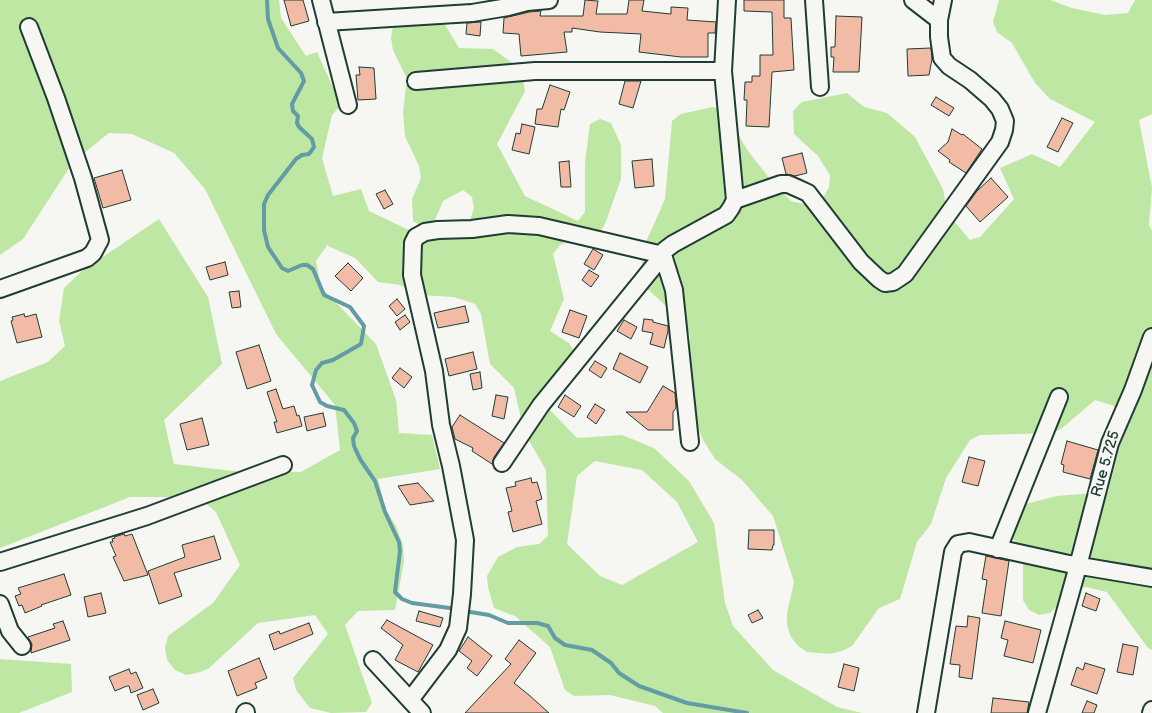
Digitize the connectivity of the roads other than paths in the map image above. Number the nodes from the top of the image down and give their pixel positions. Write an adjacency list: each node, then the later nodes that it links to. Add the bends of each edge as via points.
1 (321, 0): 8 (street)
2 (549, 0): 8 (street, via 472,13)
3 (727, 0): 10 (street)
4 (814, 0): 12 (street)
5 (913, 0): 7 (street)
6 (944, 0): 7 (street)
7 (940, 20): 14 (street, via 942,58 992,99 1000,109 1004,130 1000,142 905,274 893,282 885,283 879,279 861,262 808,193 788,184)
8 (326, 22): 13 (street)
9 (29, 27): 16 (street, via 62,116 100,240 87,258)
10 (723, 71): 11 (street, via 535,71); 14 (street)
11 (416, 81)
12 (820, 87)
13 (348, 105)
14 (735, 200): 15 (street, via 726,215 673,244)
15 (663, 255): 19 (street, via 674,290); 20 (street, via 541,405); 29 (street, via 539,226 508,224 438,230 416,237 412,275 434,372 465,540 458,628)
16 (0, 289)
17 (1152, 337): 24 (street, Rue 5.725, via 1110,443)
18 (1059, 397): 22 (street)
19 (690, 442)
20 (502, 463)
21 (283, 465): 23 (street, via 147,516)
22 (998, 548): 24 (street); 30 (street, via 969,542 955,548)
23 (0, 562)
24 (1078, 566): 25 (street); 31 (street, Rue 5.725)
25 (1152, 578)
26 (0, 604): 27 (street, via 10,631)
27 (22, 646)
28 (373, 660): 29 (street)
29 (417, 709)
30 (926, 713)
31 (1037, 713)

